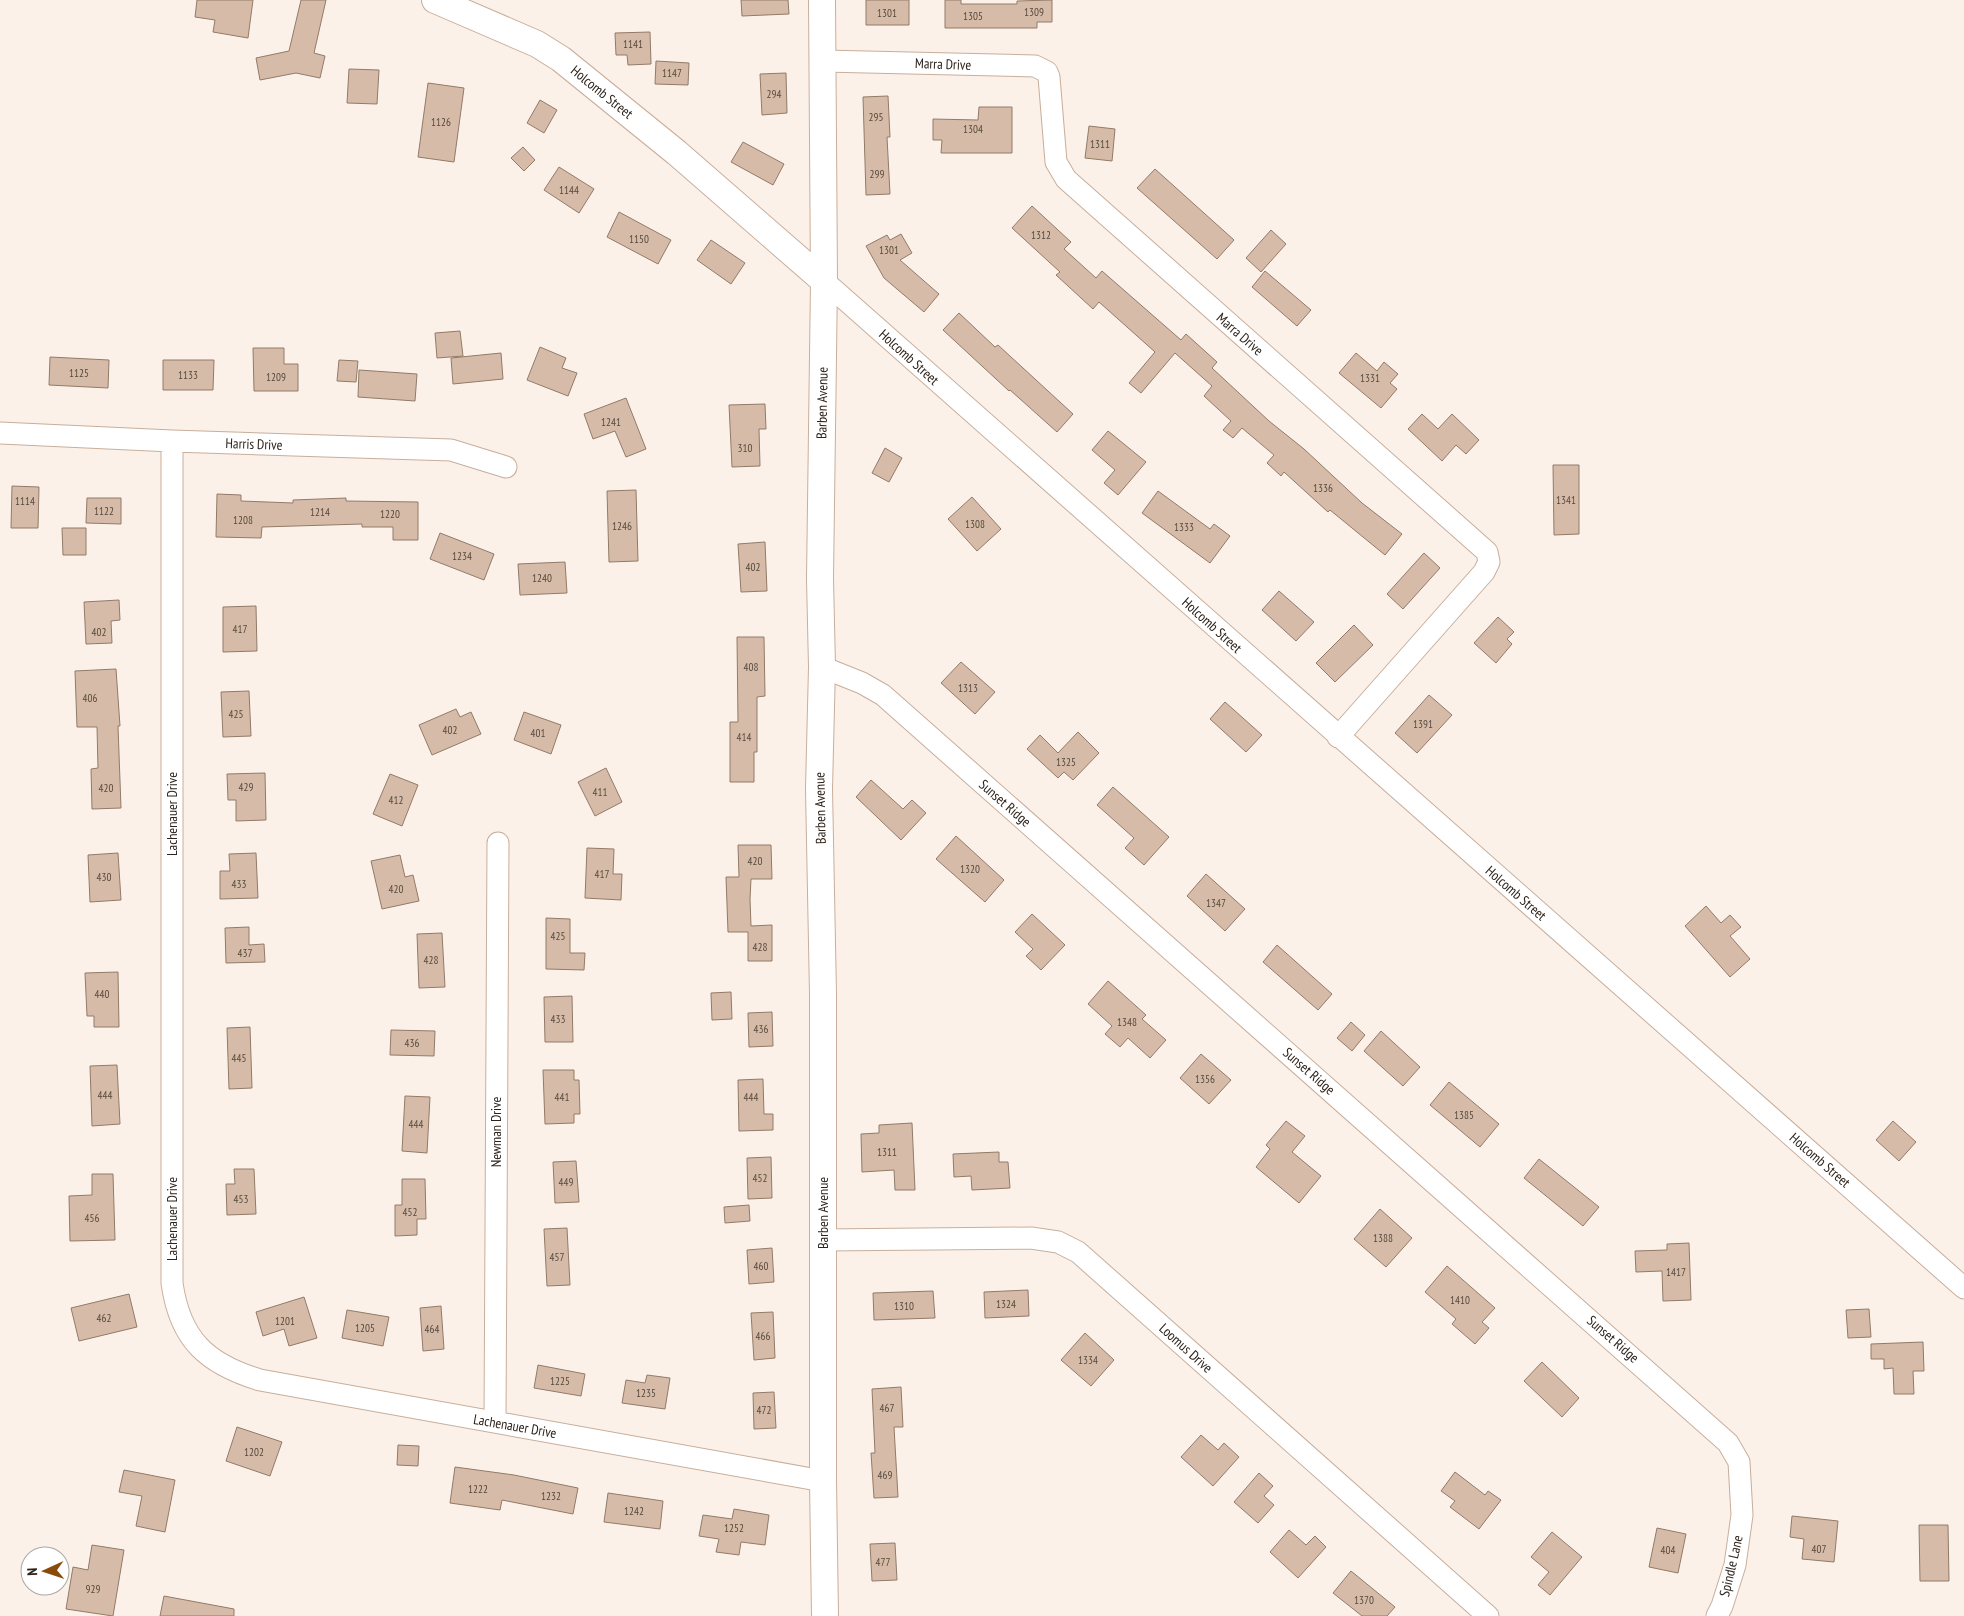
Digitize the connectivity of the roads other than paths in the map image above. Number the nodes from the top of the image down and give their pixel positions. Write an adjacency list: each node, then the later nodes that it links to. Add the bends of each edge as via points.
1 (435, 0): 4 (street, Holcomb Street, via 537,44 561,59 678,153)
2 (822, 0): 3 (street, Barben Avenue)
3 (822, 61): 4 (street, Barben Avenue); 9 (street, Marra Drive, via 1035,66 1048,72 1056,162 1066,180 1487,552 1489,562 1484,572)
4 (824, 281): 8 (street, Barben Avenue); 9 (street, Holcomb Street)
5 (0, 433): 6 (street, Harris Drive)
6 (172, 441): 7 (street, Harris Drive, via 451,450); 13 (street, Lachenauer Drive, via 174,1299 183,1326 195,1342 221,1365 238,1373 260,1380)
7 (506, 467)
8 (822, 667): 11 (street, Barben Avenue, via 819,789 823,996); 15 (street, Sunset Ridge, via 883,695 1708,1423 1728,1443 1739,1462)
9 (1338, 737): 12 (street, Holcomb Street)
10 (498, 843): 13 (street, Newman Drive)
11 (822, 1240): 14 (street, Barben Avenue); 17 (street, Loomus Drive, via 1031,1238 1058,1242 1078,1252)
12 (1964, 1288)
13 (495, 1422): 14 (street, Lachenauer Drive)
14 (823, 1482): 16 (street, Barben Avenue)
15 (1742, 1515): 18 (street, Spindle Lane, via 1735,1565)
16 (825, 1616)
17 (1488, 1616)
18 (1717, 1616)

